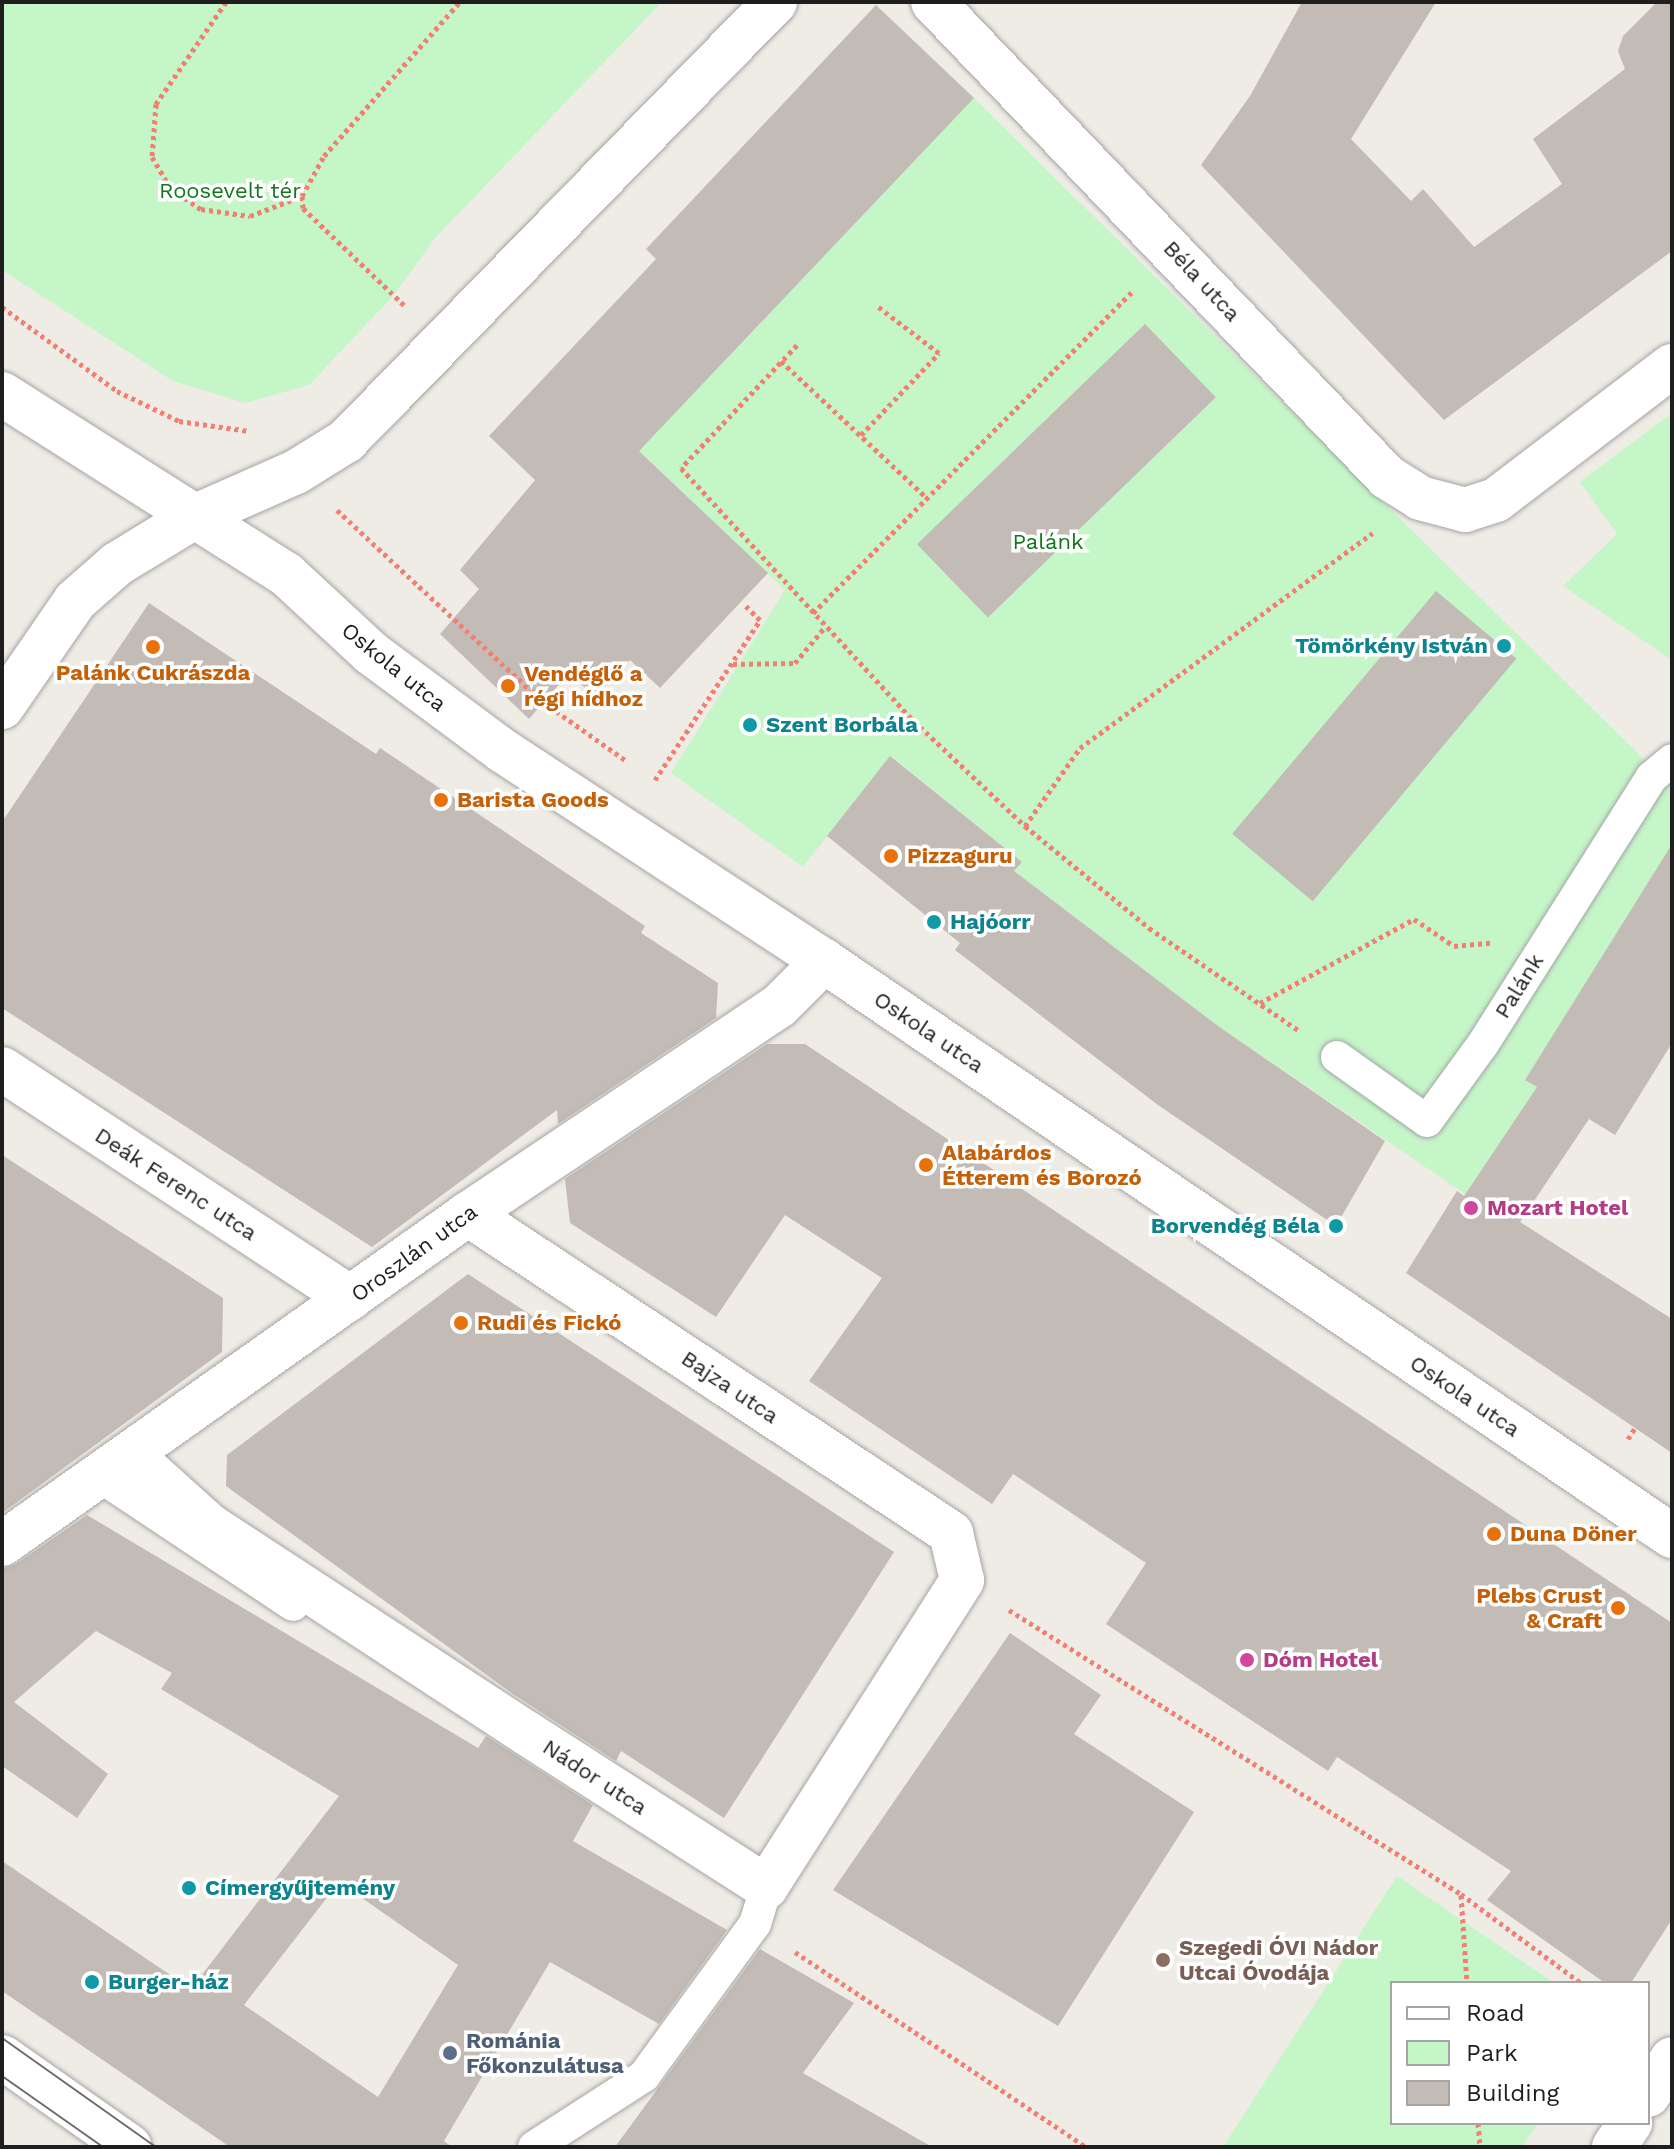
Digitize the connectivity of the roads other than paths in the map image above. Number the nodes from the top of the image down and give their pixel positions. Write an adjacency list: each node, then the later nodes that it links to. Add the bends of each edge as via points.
1 (775, 2): 5 (street, via 446,345 346,441 296,472)
2 (933, 2): 3 (street, Béla utca, via 1387,477 1441,506 1465,510 1496,500)
3 (1672, 366)
4 (2, 394): 5 (street)
5 (194, 517): 6 (street, via 117,564 75,601); 8 (street, Oskola utca, via 286,574 371,653 503,751)
6 (2, 707)
7 (1672, 760): 9 (lane, Palánk, via 1652,777 1427,1121)
8 (824, 961): 11 (street, Oroszlán utca, via 779,1006); 14 (street, Oskola utca)
9 (1337, 1057)
10 (2, 1069): 12 (street, Deák Ferenc utca)
11 (468, 1214): 12 (street, Oroszlán utca); 17 (street, Bajza utca, via 951,1533 962,1580)
12 (351, 1298): 13 (street, Oroszlán utca)
13 (114, 1465): 15 (street, Oroszlán utca); 16 (lane, via 211,1555); 17 (street, Nádor utca, via 528,1734)
14 (1672, 1536)
15 (2, 1544)
16 (350, 1640)
17 (760, 1905): 23 (lane, via 644,2076)
18 (2, 2057): 22 (street)
19 (1672, 2059): 20 (street)
20 (1650, 2092)
21 (1629, 2125): 24 (street)
22 (130, 2147)
23 (534, 2147)
24 (1614, 2147)

